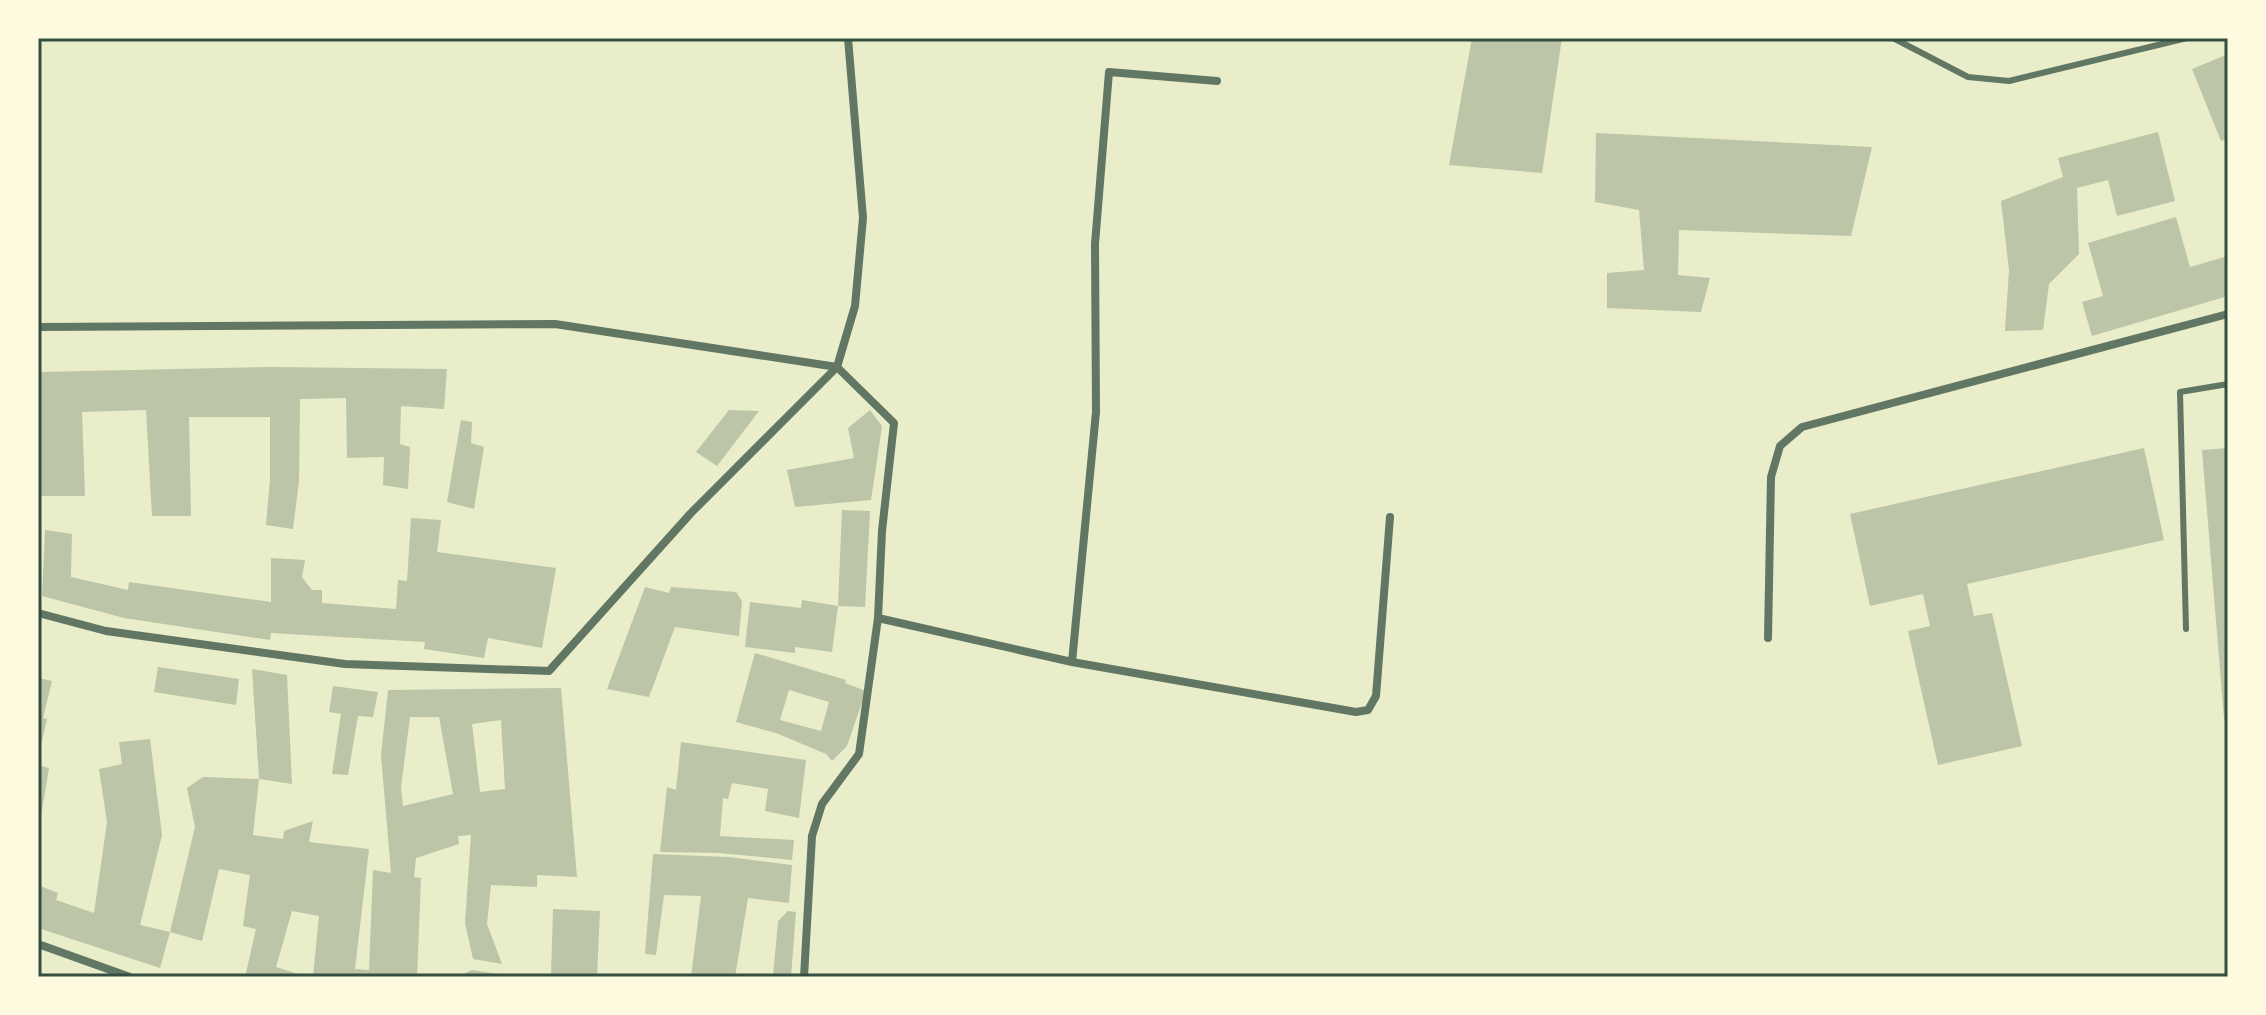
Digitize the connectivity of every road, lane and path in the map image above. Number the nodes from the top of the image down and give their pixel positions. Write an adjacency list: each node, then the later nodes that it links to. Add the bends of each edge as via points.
1 (848, 38): 7 (street, via 863,218 855,306)
2 (1893, 38): 3 (lane, via 1968,77 2009,81)
3 (2187, 38)
4 (1217, 81): 14 (street, via 1109,72 1095,244 1096,412)
5 (2228, 314): 13 (street, via 1802,427 1780,446 1771,477)
6 (38, 327): 7 (street, via 555,324)
7 (837, 367): 10 (street, via 691,513 549,671 345,664 106,631); 11 (street, via 894,423)
8 (2228, 384): 12 (lane, via 2180,392)
9 (1390, 517): 14 (street, via 1376,696 1368,710)
10 (38, 613)
11 (878, 618): 14 (street); 17 (street, via 859,754 822,804 812,836)
12 (2186, 629)
13 (1768, 638)
14 (1072, 662)
15 (38, 944): 16 (street)
16 (130, 977)
17 (804, 977)

